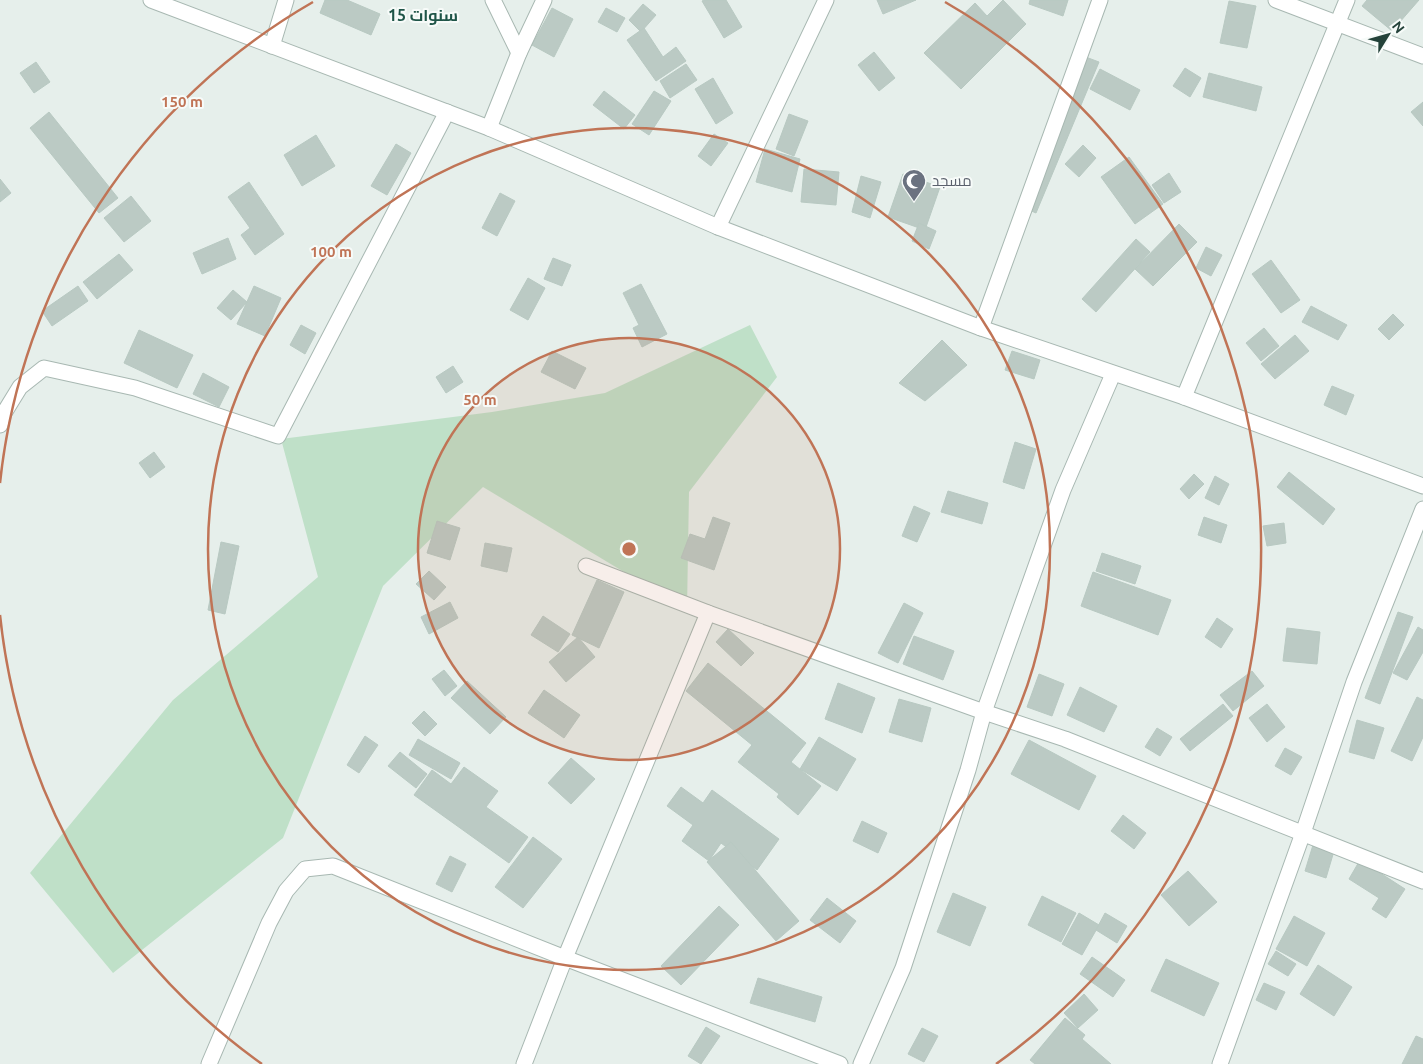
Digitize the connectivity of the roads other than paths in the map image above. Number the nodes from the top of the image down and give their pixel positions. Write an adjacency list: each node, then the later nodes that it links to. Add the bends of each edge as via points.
1 (151, 0): 10 (street)
2 (286, 0): 10 (street)
3 (493, 0): 11 (street)
4 (544, 0): 11 (street)
5 (826, 0): 15 (street)
6 (1100, 0): 16 (street)
7 (1276, 0): 9 (street)
8 (1347, 0): 9 (street)
9 (1338, 25): 12 (street); 18 (street)
10 (272, 46): 13 (street)
11 (519, 53): 14 (street)
12 (1423, 56)
13 (447, 112): 14 (street); 19 (street, via 278,436 135,388 44,368 20,387)
14 (489, 128): 15 (street)
15 (718, 227): 16 (street)
16 (981, 328): 17 (street)
17 (1113, 374): 18 (street); 24 (street, via 1063,490)
18 (1184, 397): 20 (street)
19 (0, 425)
20 (1423, 486)
21 (1423, 510): 25 (street, via 1354,682)
22 (586, 566): 23 (street)
23 (708, 614): 24 (street); 27 (street)
24 (984, 712): 25 (street, via 1065,740); 31 (street, via 903,968)
25 (1303, 833): 26 (street); 32 (street)
26 (1423, 881)
27 (566, 958): 28 (street, via 333,866 305,870 286,891 269,923); 29 (street); 30 (street)
28 (209, 1064)
29 (524, 1064)
30 (840, 1064)
31 (861, 1064)
32 (1220, 1064)

